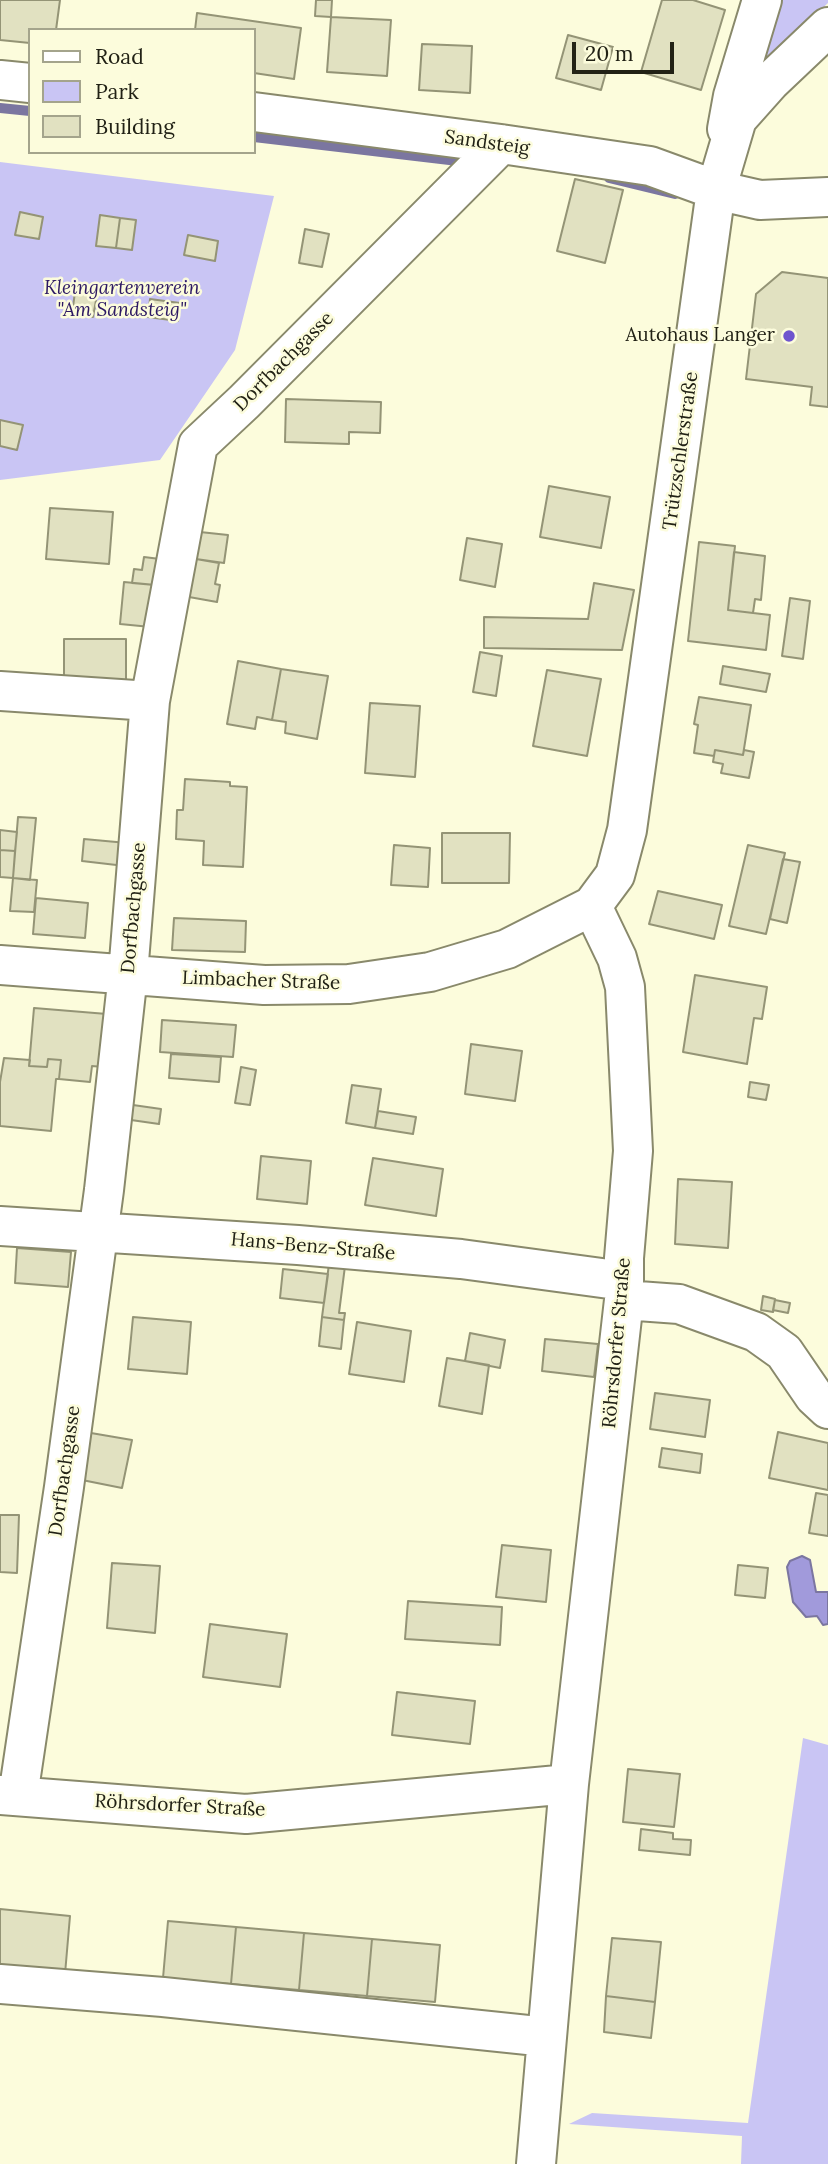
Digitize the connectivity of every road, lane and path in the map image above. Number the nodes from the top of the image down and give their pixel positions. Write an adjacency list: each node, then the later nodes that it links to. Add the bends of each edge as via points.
1 (762, 0): 7 (street, via 733,96)
2 (828, 27): 7 (street, Trützschlerstraße, via 737,120)
3 (0, 80): 4 (street)
4 (28, 83)
5 (256, 112): 6 (street, Sandsteig)
6 (501, 144): 7 (street, Sandsteig, via 650,166); 10 (street, Dorfbachgasse, via 198,445)
7 (716, 190): 8 (street, Sandsteig, via 760,200); 11 (street, Trützschlerstraße, via 627,830 614,875)
8 (828, 197)
9 (0, 691): 10 (street)
10 (150, 701): 13 (street, Dorfbachgasse)
11 (593, 906): 13 (street, Limbacher Straße, via 507,949 430,972 349,984 276,985); 16 (street, Röhrsdorfer Straße, via 625,987 633,1151)
12 (0, 965): 13 (street, Limbacher Straße)
13 (128, 974): 15 (street, Dorfbachgasse)
14 (0, 1226): 15 (street, Hans-Benz-Straße)
15 (98, 1231): 16 (street, Hans-Benz-Straße, via 461,1259); 19 (street, Dorfbachgasse, via 65,1474)
16 (624, 1291): 17 (street, Hans-Benz-Straße, via 679,1304 756,1332 784,1352); 18 (street, Röhrsdorfer Straße)
17 (828, 1409)
18 (569, 1784): 19 (street, Röhrsdorfer Straße, via 246,1814); 21 (street, Röhrsdorfer Straße)
19 (9, 1796)
20 (0, 1984): 21 (street)
21 (547, 2037): 22 (street, Röhrsdorfer Straße)
22 (536, 2164)

